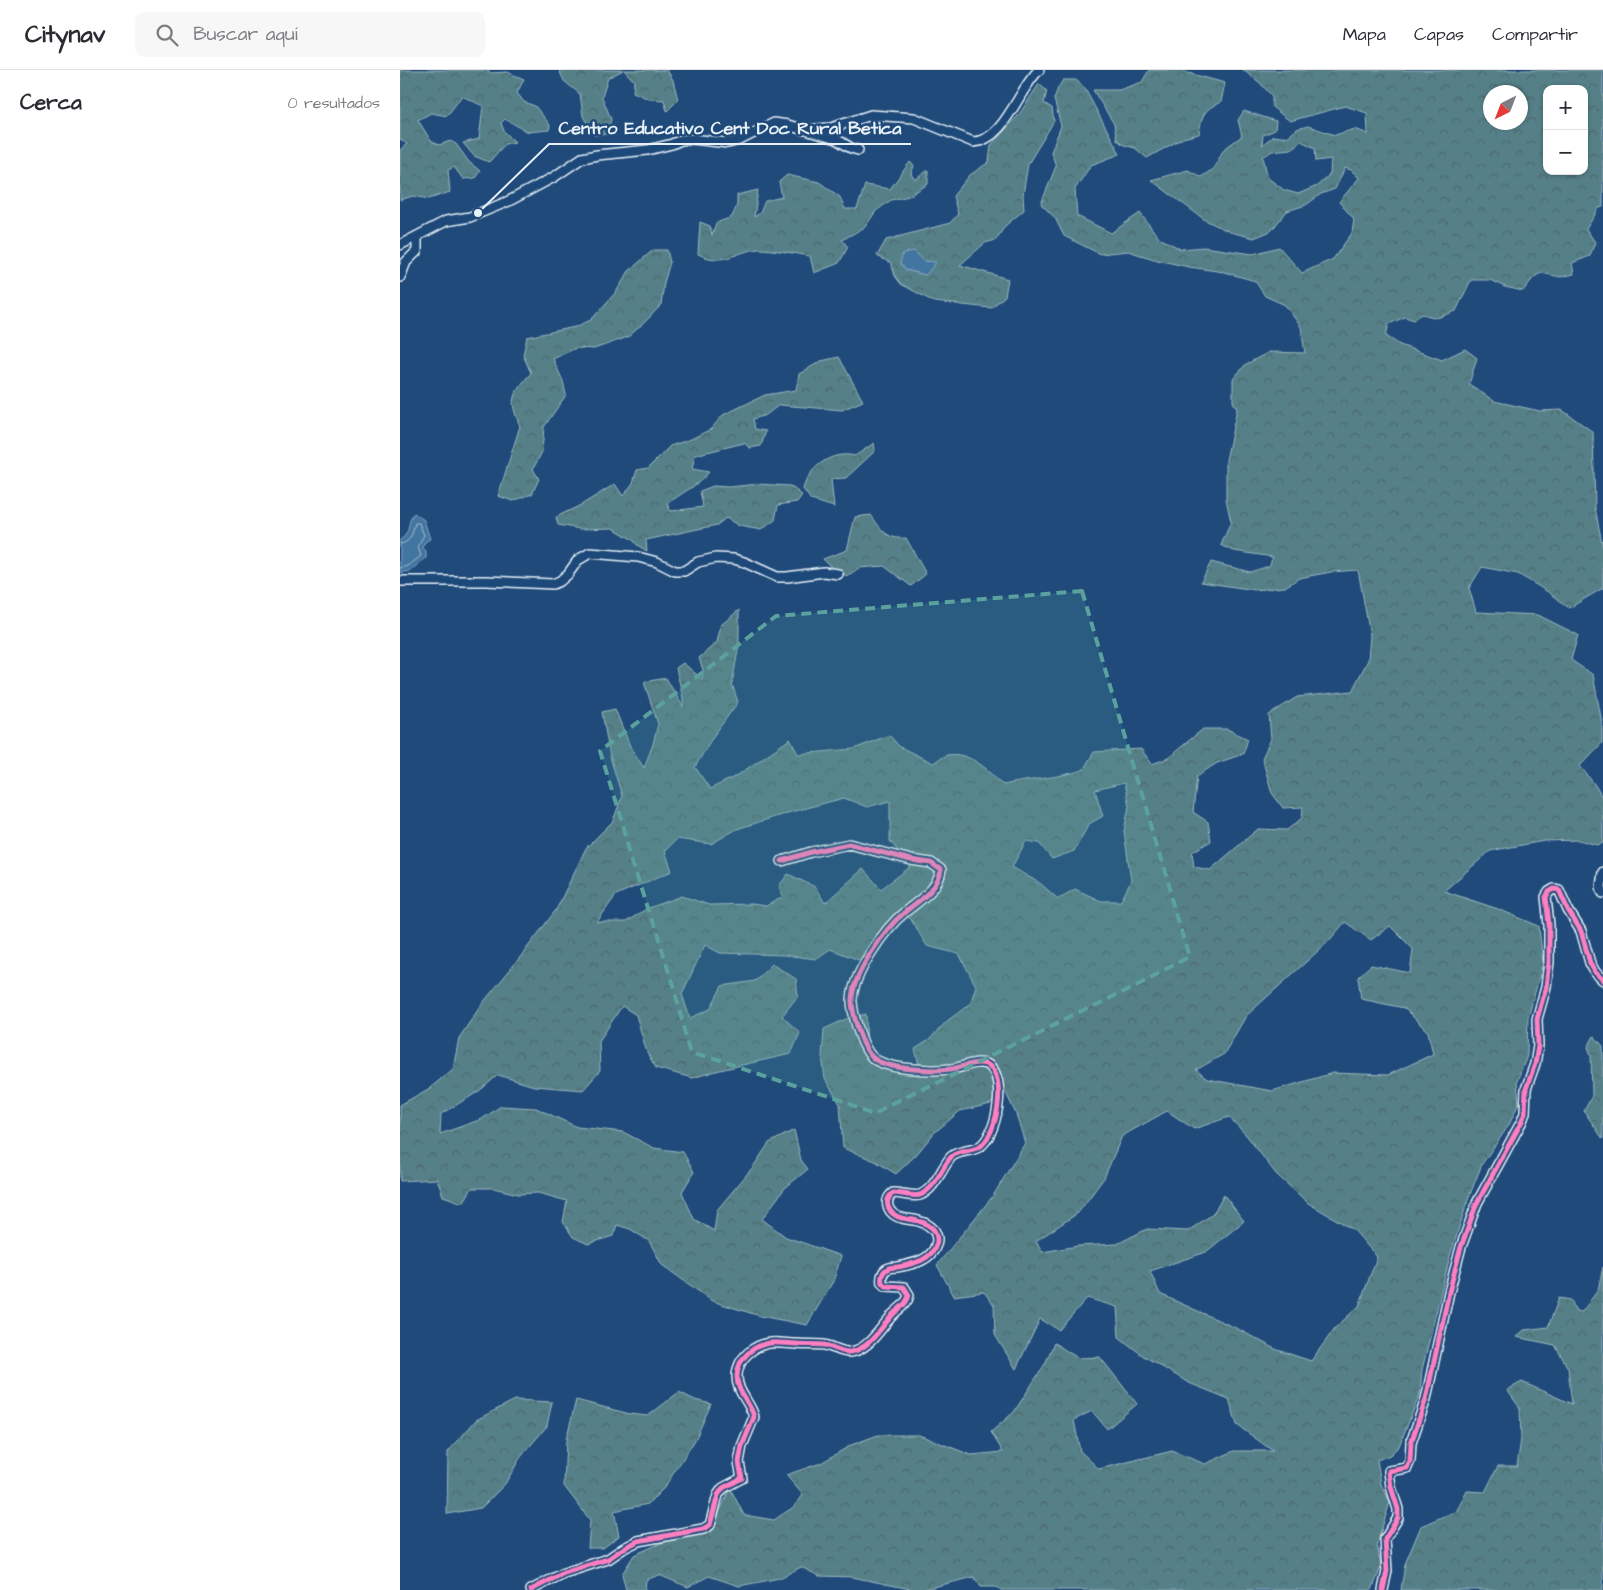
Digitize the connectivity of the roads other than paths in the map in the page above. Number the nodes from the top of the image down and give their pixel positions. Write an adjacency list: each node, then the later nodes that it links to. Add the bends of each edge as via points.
1 (1039, 70): 2 (street, via 1000,124 981,142 973,142 914,118 883,115 871,115 831,128)
2 (804, 130): 3 (street, via 836,139); 4 (street, via 774,124 728,143 687,139 648,150 582,158 516,198 470,217 446,221)
3 (858, 150)
4 (417, 237): 5 (street); 6 (street, via 417,251 406,262)
5 (400, 244)
6 (400, 277)
7 (838, 574): 8 (street, via 824,572 777,577 744,562 725,559 698,562 684,571 675,571 638,557 590,553 553,584)
8 (400, 581)
9 (782, 861): 13 (street, via 849,844 931,863 941,870 933,888 882,935 862,969 852,1003 863,1044 875,1060 899,1067 950,1069 980,1063 992,1069 998,1078 999,1091 991,1134 979,1148 953,1155 926,1191 918,1195 894,1193 888,1197 888,1208 893,1213 900,1218 924,1222 933,1228 937,1242 934,1251 926,1258 884,1271 882,1283 904,1287 909,1295 908,1302 891,1316 870,1342 849,1352 825,1346 769,1343 747,1354 737,1375 741,1394 754,1417 742,1446 739,1462 742,1478 723,1488 718,1495 710,1525 638,1541 608,1559 564,1573)
10 (1603, 872): 11 (street)
11 (1603, 893)
12 (1603, 980): 14 (street, via 1590,962 1581,931 1559,890 1554,889 1546,897 1549,962 1537,1019 1538,1046 1526,1089 1525,1113 1477,1203 1461,1247 1426,1399 1411,1443 1410,1461 1406,1468 1389,1471 1398,1518 1385,1539 1387,1571)
13 (531, 1590)
14 (1383, 1590)

